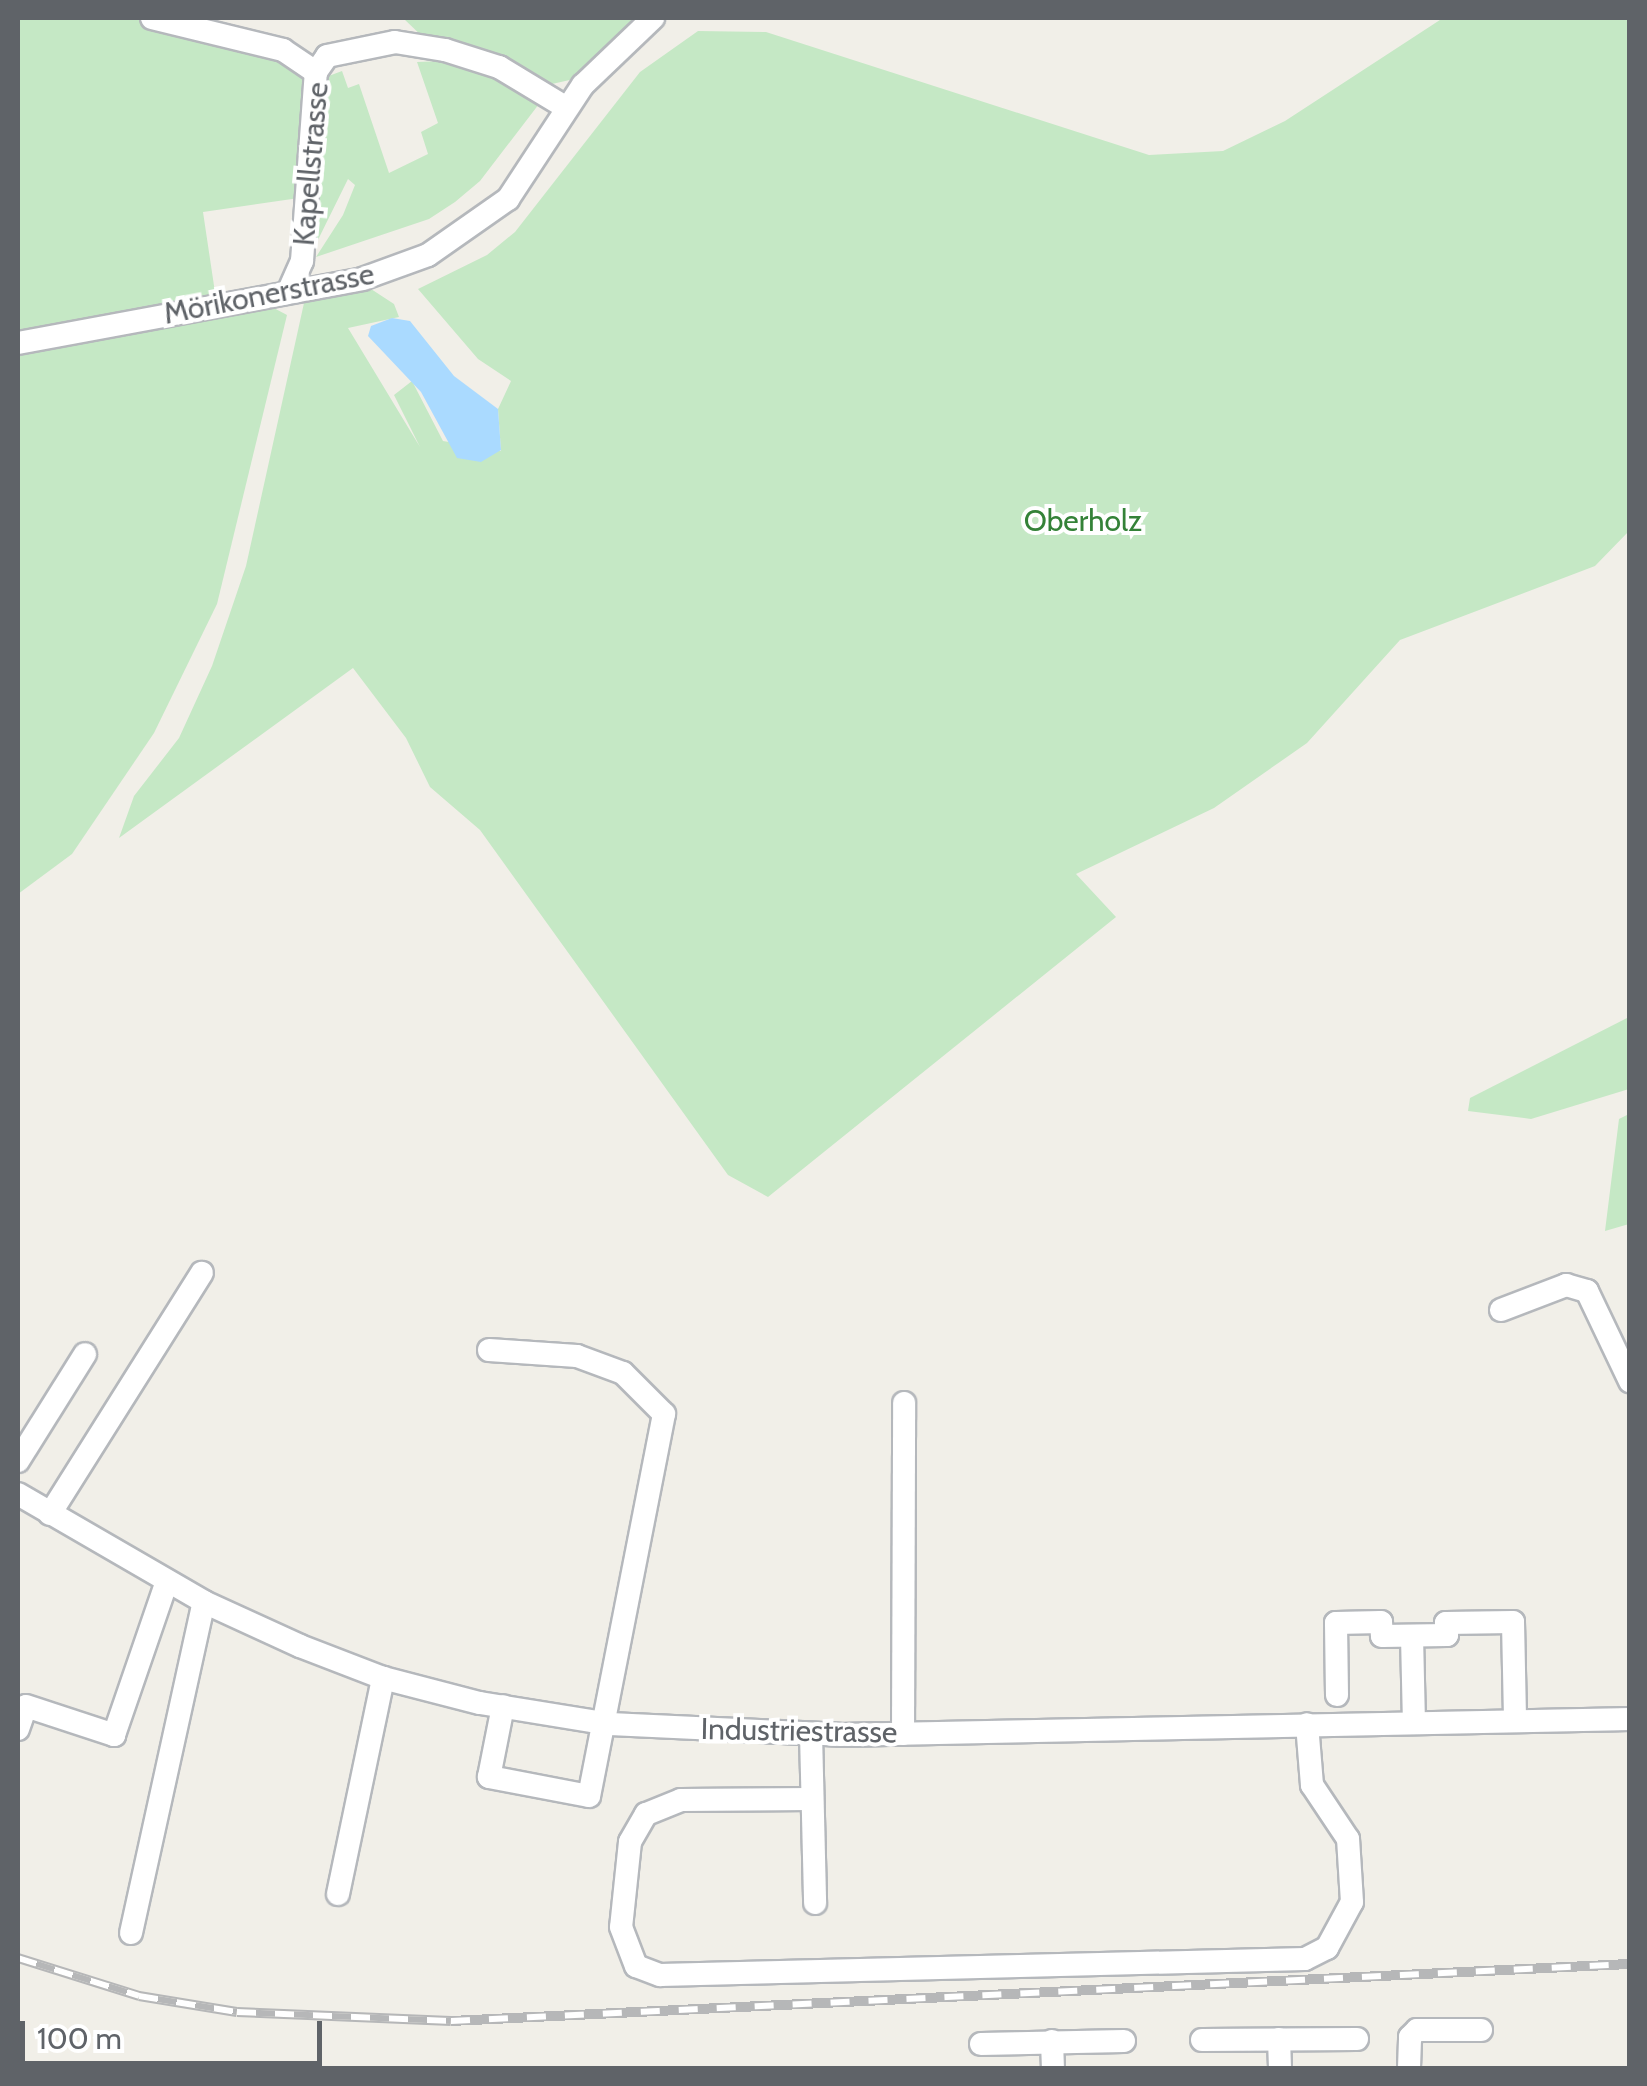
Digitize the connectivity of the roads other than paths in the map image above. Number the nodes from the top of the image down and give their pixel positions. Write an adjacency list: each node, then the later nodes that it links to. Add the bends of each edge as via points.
1 (152, 18): 3 (street, via 284,50)
2 (653, 18): 4 (street, Mörikonerstrasse)
3 (316, 72): 4 (street, Kapellstrasse, via 327,56 396,42 500,67); 5 (street, Kapellstrasse, via 302,261)
4 (567, 108): 5 (street, Mörikonerstrasse, via 508,199 468,230 385,273)
5 (290, 288): 6 (street, Mörikonerstrasse)
6 (18, 343)
7 (202, 1273): 15 (street)
8 (1500, 1310): 11 (street, via 1566,1285 1587,1291)
9 (489, 1350): 24 (street, via 577,1356 623,1373 664,1414)
10 (85, 1354): 13 (street)
11 (1630, 1380)
12 (904, 1403): 29 (street)
13 (18, 1461)
14 (18, 1494): 15 (street, Industriestrasse)
15 (50, 1514): 16 (street, Industriestrasse)
16 (167, 1582): 17 (street, Industriestrasse); 27 (street, via 114,1735 26,1706)
17 (204, 1602): 19 (street, Industriestrasse); 33 (street)
18 (1412, 1636): 20 (street, via 1382,1636 1381,1622 1336,1623); 23 (street, via 1447,1635 1446,1623 1513,1622); 25 (street)
19 (383, 1678): 21 (street, Industriestrasse); 31 (street)
20 (1338, 1696)
21 (503, 1706): 24 (street, Industriestrasse); 24 (street, via 488,1777 589,1796)
22 (1630, 1719): 23 (street, Industriestrasse)
23 (1515, 1721): 25 (street, Industriestrasse)
24 (600, 1722): 28 (street, Industriestrasse)
25 (1414, 1723): 26 (street, Industriestrasse)
26 (1307, 1724): 29 (street, Industriestrasse); 30 (street, via 1312,1785 1342,1824 1352,1870 1350,1914 1318,1954 660,1975 636,1966 621,1926 630,1842 646,1814 671,1802)
27 (18, 1729)
28 (811, 1734): 29 (street, Industriestrasse); 30 (street)
29 (903, 1734)
30 (812, 1799): 32 (street)
31 (338, 1894)
32 (815, 1902)
33 (131, 1933)
34 (1481, 2030): 43 (street, via 1416,2030)
35 (1357, 2039): 37 (street)
36 (1202, 2040): 37 (street)
37 (1279, 2040): 42 (street)
38 (1052, 2041): 39 (street); 40 (street); 41 (street)
39 (1124, 2041)
40 (981, 2044)
41 (1053, 2068)
42 (1280, 2068)
43 (1409, 2068)

